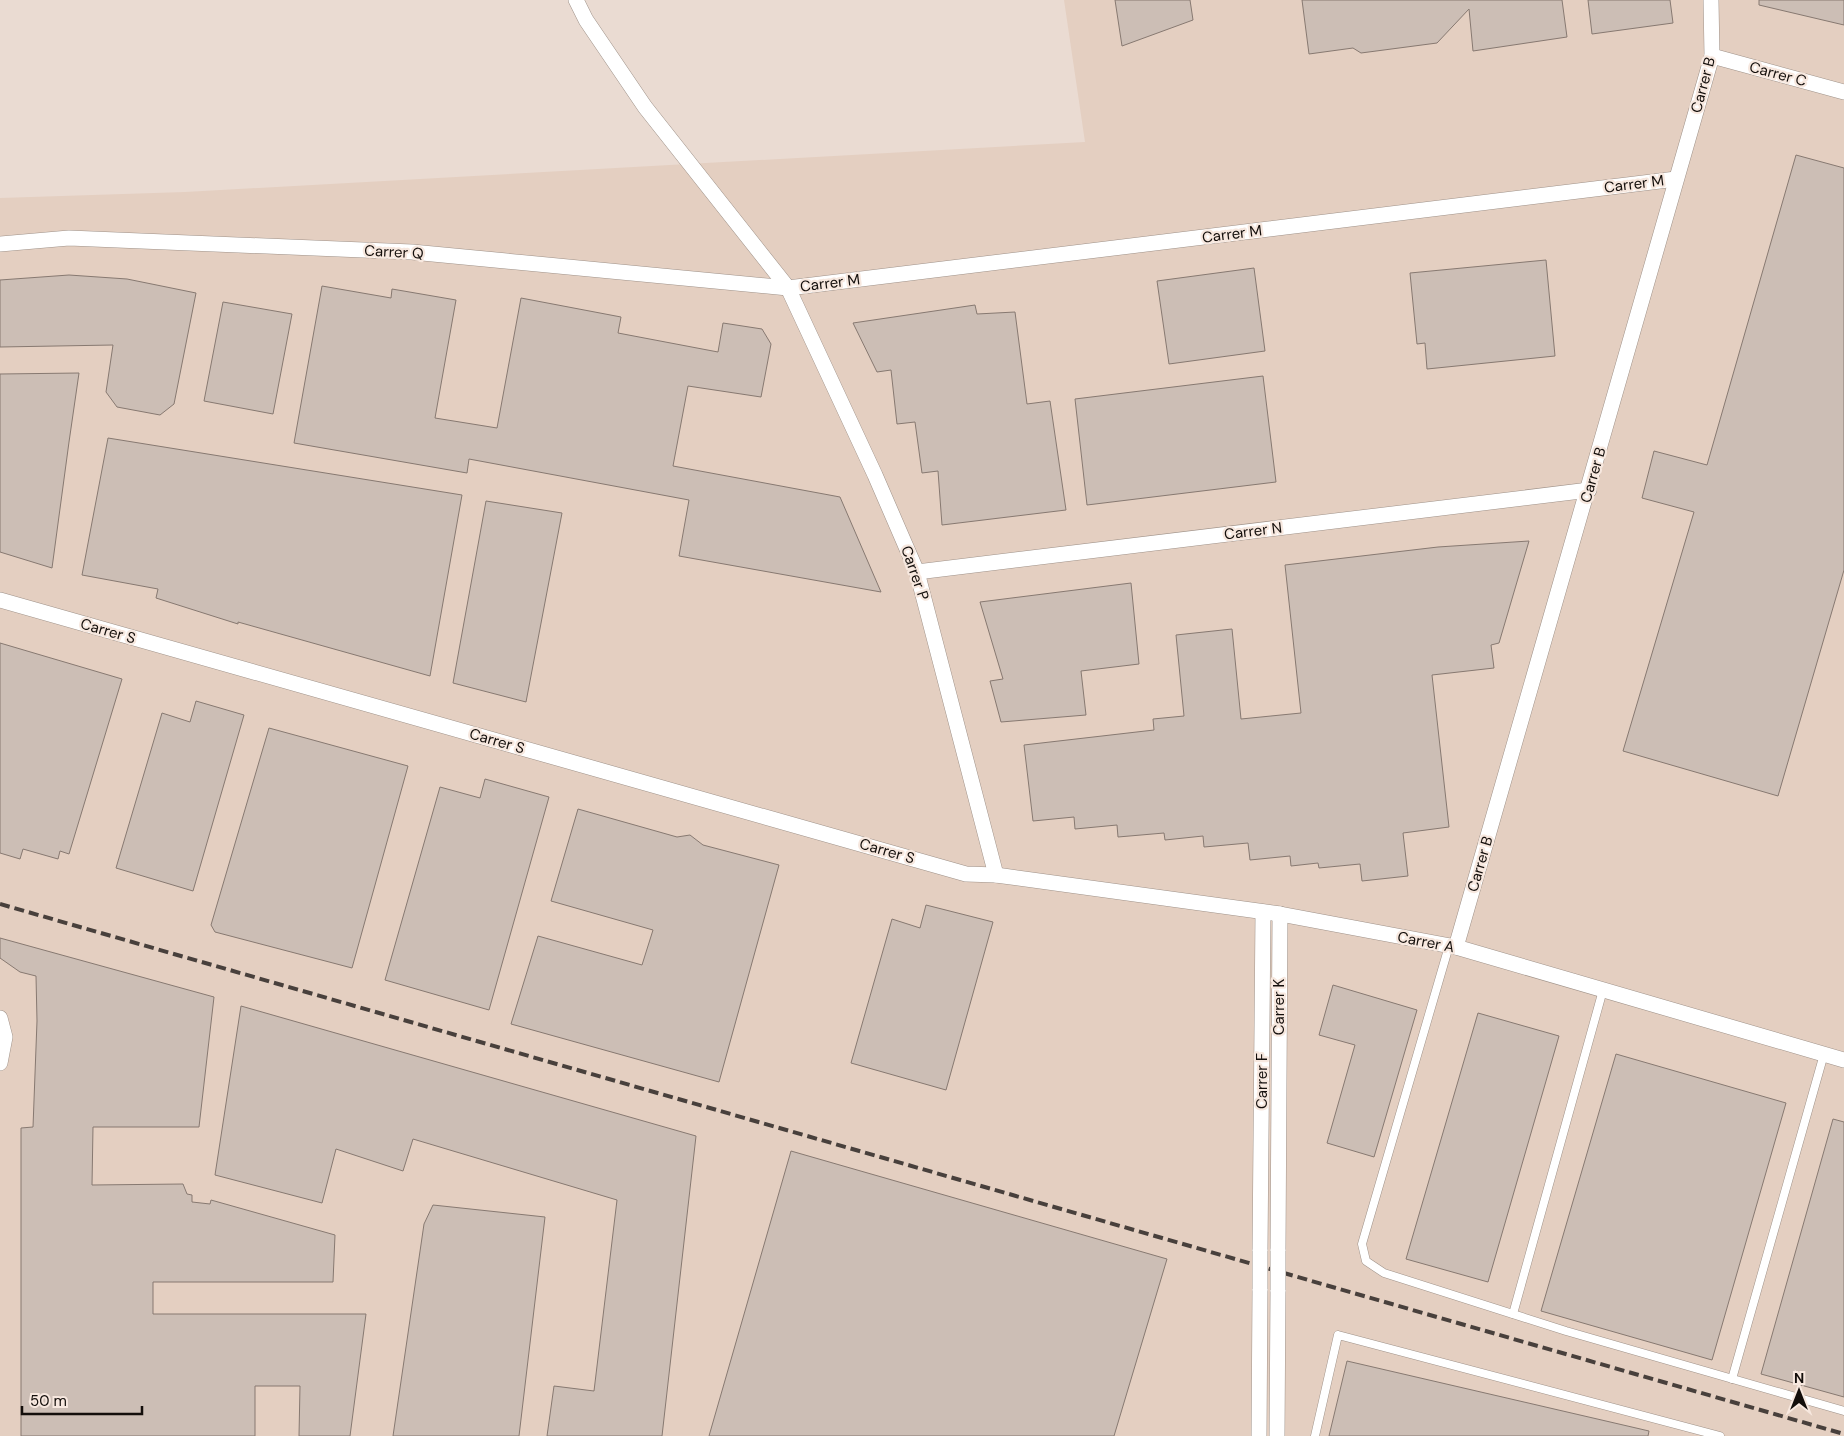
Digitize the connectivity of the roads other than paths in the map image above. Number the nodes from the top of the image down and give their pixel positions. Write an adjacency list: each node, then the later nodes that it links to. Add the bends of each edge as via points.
1 (576, 0): 7 (street, Carrer P, via 645,107)
2 (1711, 0): 3 (street, Carrer B)
3 (1712, 56): 4 (street, Carrer C); 5 (street, Carrer B)
4 (1844, 92)
5 (1676, 179): 7 (street, Carrer M); 8 (street, Carrer B)
6 (0, 244): 7 (street, Carrer Q, via 69,238 412,252)
7 (788, 288): 9 (street, Carrer P)
8 (1589, 490): 9 (street, Carrer N); 14 (street, Carrer B)
9 (917, 572): 11 (street, Carrer P)
10 (0, 600): 11 (street, Carrer S, via 966,874)
11 (996, 875): 12 (street, Carrer A)
12 (1263, 912): 13 (street, Carrer A); 23 (street, Carrer F, bridge)
13 (1280, 914): 14 (street, Carrer A); 24 (street, Carrer K, bridge)
14 (1452, 947): 15 (street, Carrer A); 20 (lane, via 1362,1244 1363,1253 1366,1261 1384,1273)
15 (1603, 990): 17 (street, Carrer A); 20 (lane)
16 (0, 1018): 19 (street, via 5,1038)
17 (1824, 1054): 18 (street, Carrer A); 21 (lane)
18 (1844, 1060)
19 (0, 1062)
20 (1513, 1314): 21 (lane)
21 (1732, 1379): 22 (lane)
22 (1844, 1411)
23 (1259, 1436)
24 (1278, 1436)
25 (1315, 1436): 26 (lane, via 1338,1335)
26 (1720, 1436)

